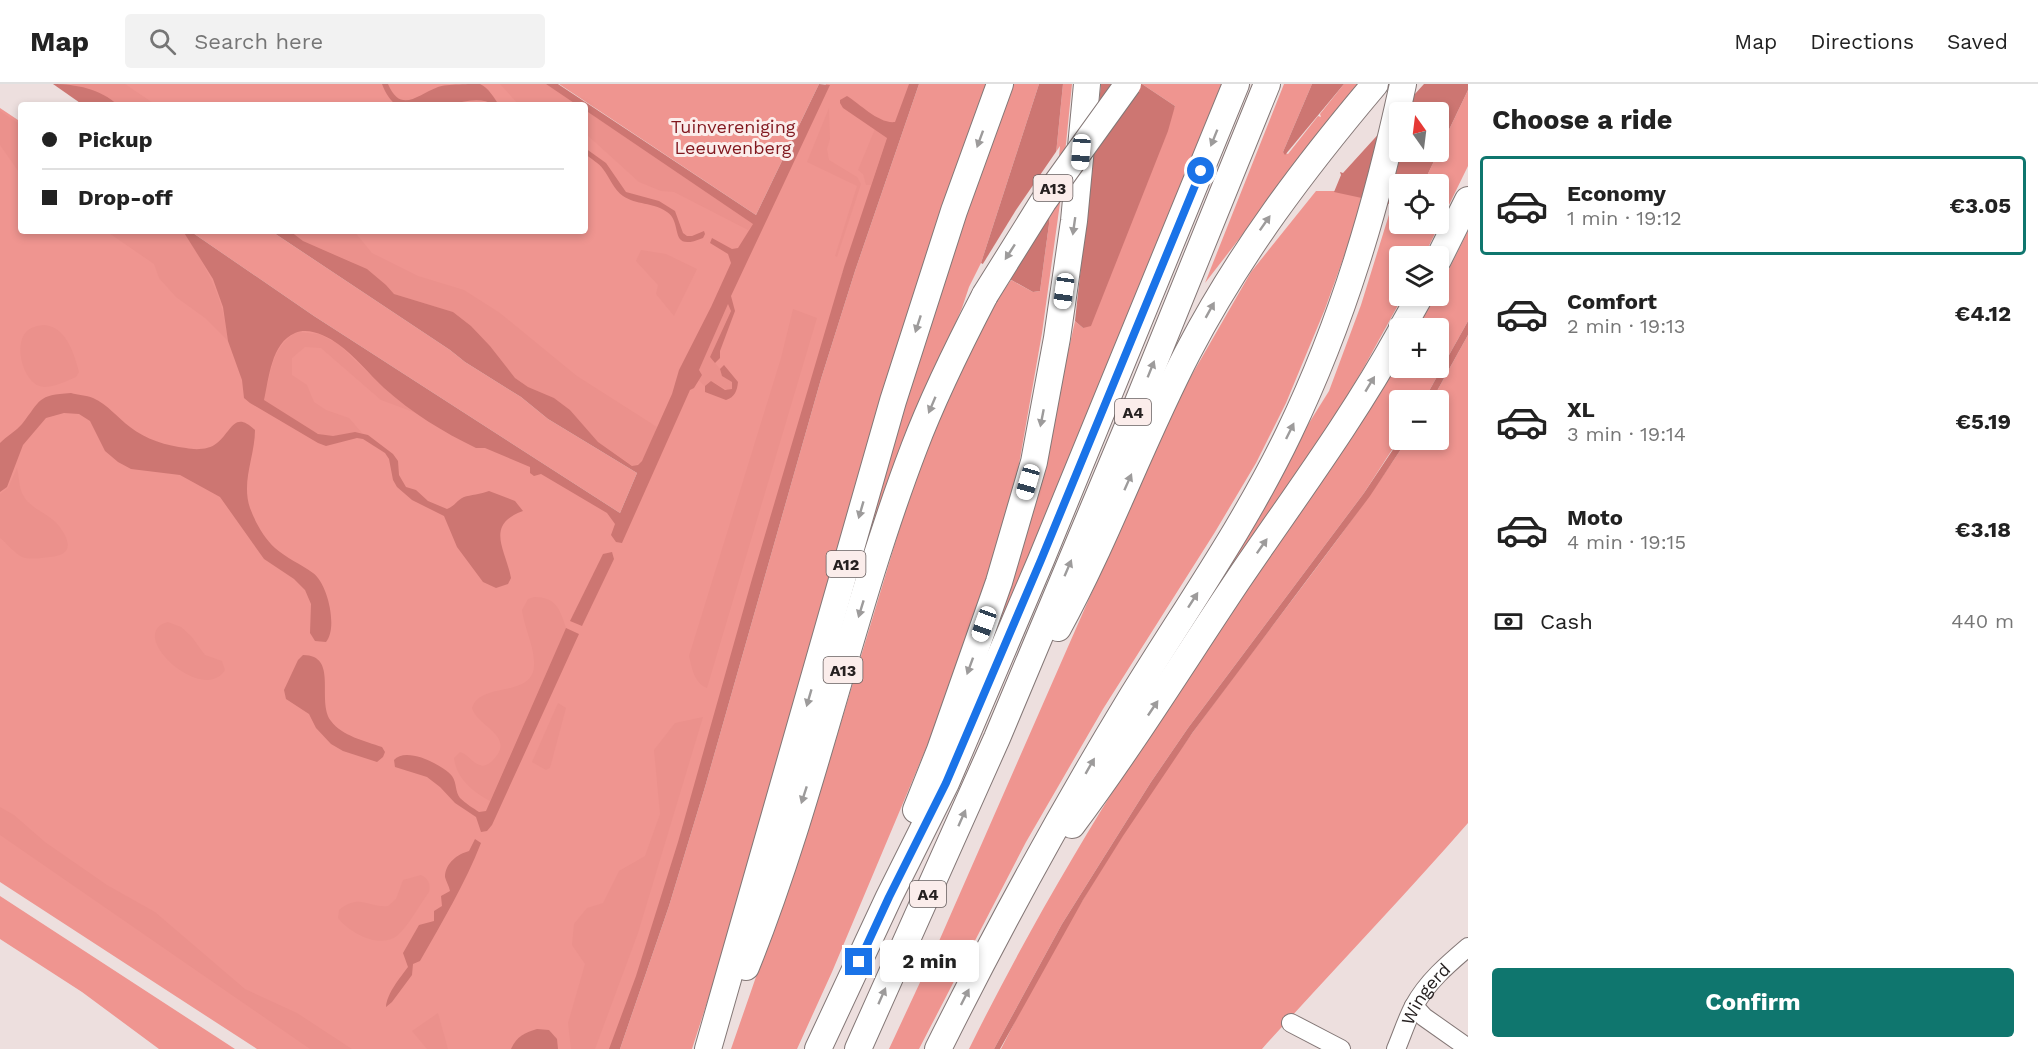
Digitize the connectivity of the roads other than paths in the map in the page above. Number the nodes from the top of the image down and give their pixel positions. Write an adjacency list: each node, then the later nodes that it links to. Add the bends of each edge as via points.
1 (1000, 84): 18 (highway, A12, one-way to 18, via 893,401)
2 (1087, 84): 12 (highway, one-way to 12, via 1074,221 1034,462 999,582 911,823)
3 (1128, 84): 19 (highway, A13, one-way to 19, bridge, via 1005,260 949,366 914,448 875,564 761,929)
4 (1236, 84): 12 (highway, A4, one-way to 12, via 951,772)
5 (1267, 84): 11 (highway, A4, one-way to 5)
6 (1375, 84): 11 (highway, A4, one-way to 6, via 1082,585 1167,394 1217,298 1259,231)
7 (1403, 84): 13 (highway, one-way to 7, via 1090,766 1231,539 1292,427 1326,352 1366,235)
8 (1468, 200): 9 (highway)
9 (1445, 246)
10 (1389, 351): 13 (highway, one-way to 10, via 1109,774 1341,430)
11 (997, 738): 21 (highway, A4, one-way to 11)
12 (889, 897): 20 (highway, A4)
13 (1011, 908): 22 (highway, one-way to 13)
14 (1468, 947): 15 (street, Wingerd, via 1428,985)
15 (1414, 1006): 17 (street); 24 (street, Wingerd)
16 (1291, 1023): 23 (street)
17 (1468, 1048)
18 (708, 1049)
19 (712, 1049)
20 (818, 1049)
21 (858, 1049)
22 (938, 1049)
23 (1341, 1049)
24 (1396, 1049)

